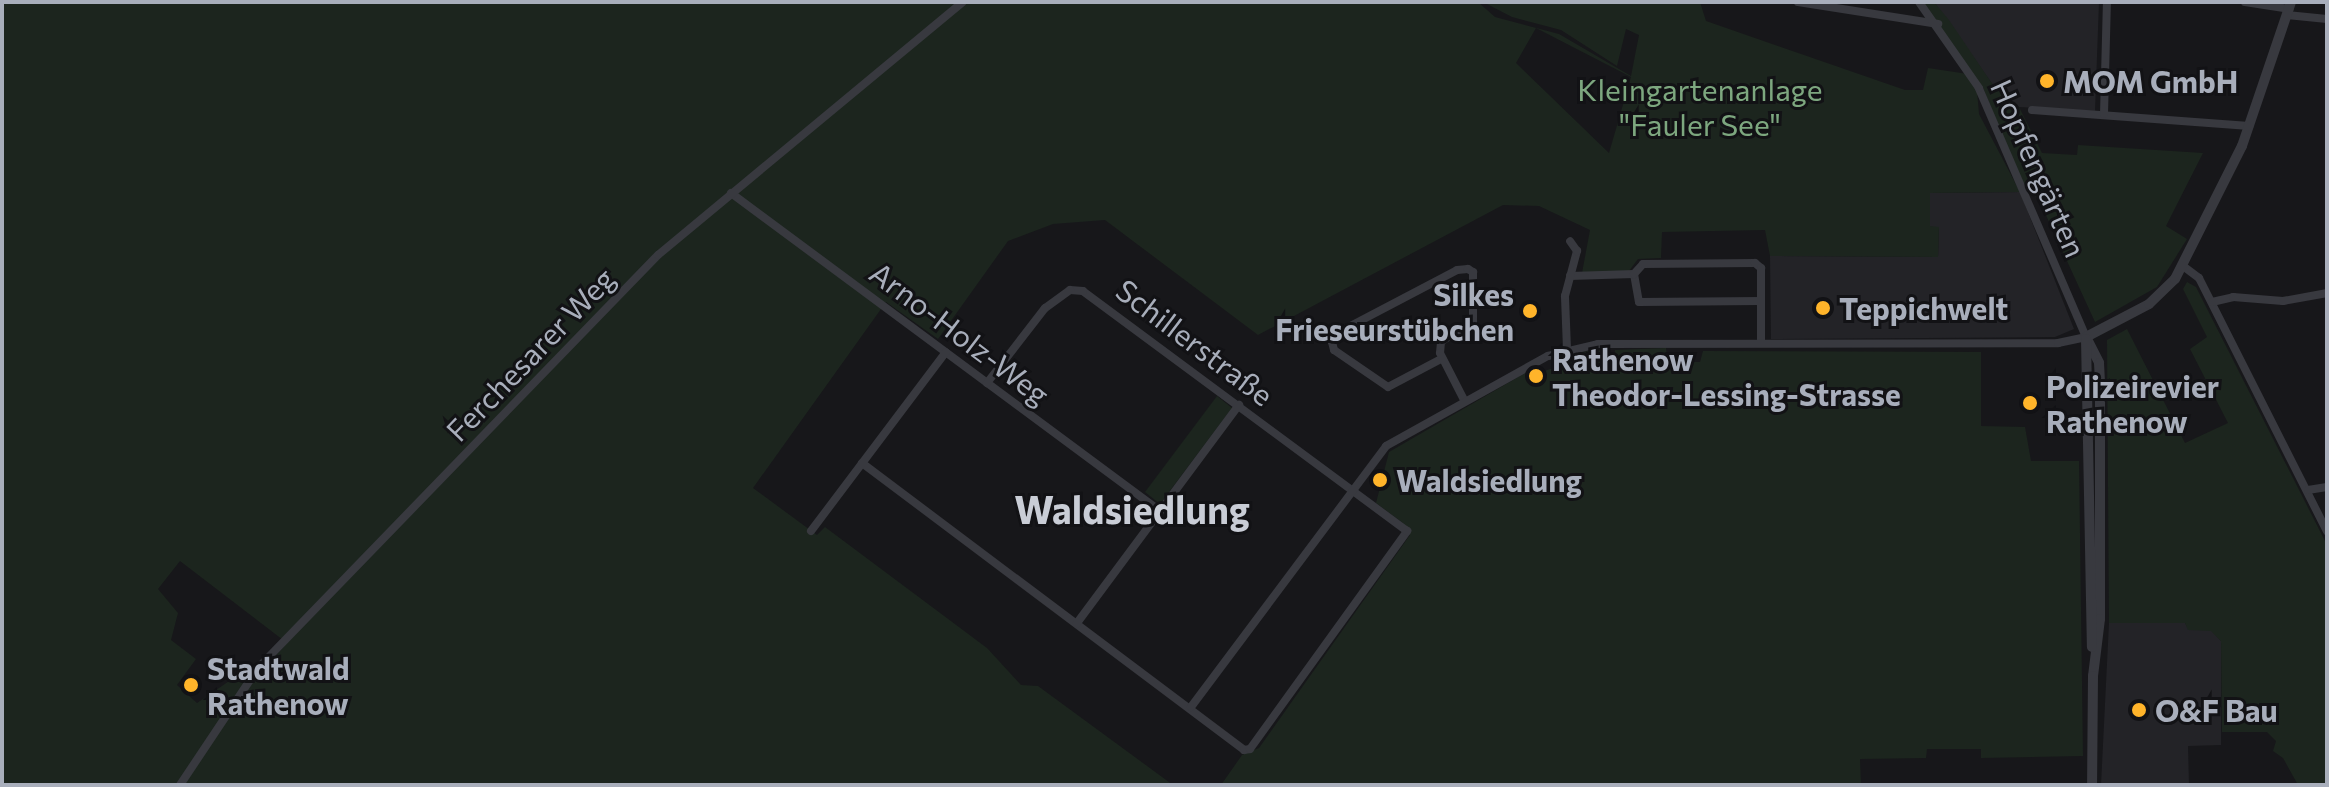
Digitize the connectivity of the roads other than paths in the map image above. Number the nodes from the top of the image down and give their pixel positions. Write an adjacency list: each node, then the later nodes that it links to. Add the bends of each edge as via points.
1 (963, 2): 12 (street, Ferchesarer Weg)
2 (1919, 2): 8 (street, Hopfengärten)
3 (2107, 2): 10 (street)
4 (2245, 2): 6 (street)
5 (1802, 6): 8 (street)
6 (2289, 9): 7 (street); 11 (street)
7 (2327, 19)
8 (1938, 24): 20 (street, Hopfengärten, via 1979,88)
9 (2032, 110): 10 (street)
10 (2104, 114): 11 (street)
11 (2249, 126): 14 (street)
12 (731, 193): 23 (street, Arno-Holz-Weg); 37 (street, Ferchesarer Weg, via 658,255 258,668)
13 (1570, 241): 16 (street, via 1577,251)
14 (2183, 266): 19 (street, via 2199,278); 20 (street, via 2157,299)
15 (1634, 274): 16 (street); 18 (street, via 1639,302); 18 (street, via 1643,264 1755,263 1761,268)
16 (1570, 276): 22 (street, via 1565,296)
17 (2327, 293): 19 (street, via 2283,301 2233,297)
18 (1761, 301): 21 (street)
19 (2212, 302): 31 (street)
20 (2086, 337): 21 (street, via 2058,343); 38 (street, via 2100,374 2100,619)
21 (1761, 343): 22 (street)
22 (1567, 349): 26 (street)
23 (946, 352): 25 (street, Arno-Holz-Weg); 28 (street)
24 (1441, 359): 24 (street, via 1388,387 1334,350 1332,342 1339,332 1468,269 1473,272 1473,321 1441,342); 26 (street)
25 (987, 383): 27 (street, Schillerstraße, via 1045,308 1070,290 1083,291); 32 (street, Arno-Holz-Weg)
26 (1464, 400): 30 (street, via 1386,446)
27 (1239, 405): 30 (street, Schillerstraße); 32 (street)
28 (862, 463): 33 (street); 35 (street)
29 (2327, 487): 31 (street)
30 (1351, 489): 36 (street); 36 (street, Schillerstraße, via 1407,531 1256,743 1244,750)
31 (2308, 490): 34 (street)
32 (1160, 511): 35 (street)
33 (811, 531)
34 (2327, 531)
35 (1077, 623): 36 (street)
36 (1191, 707)
37 (180, 785)
38 (2092, 785)

